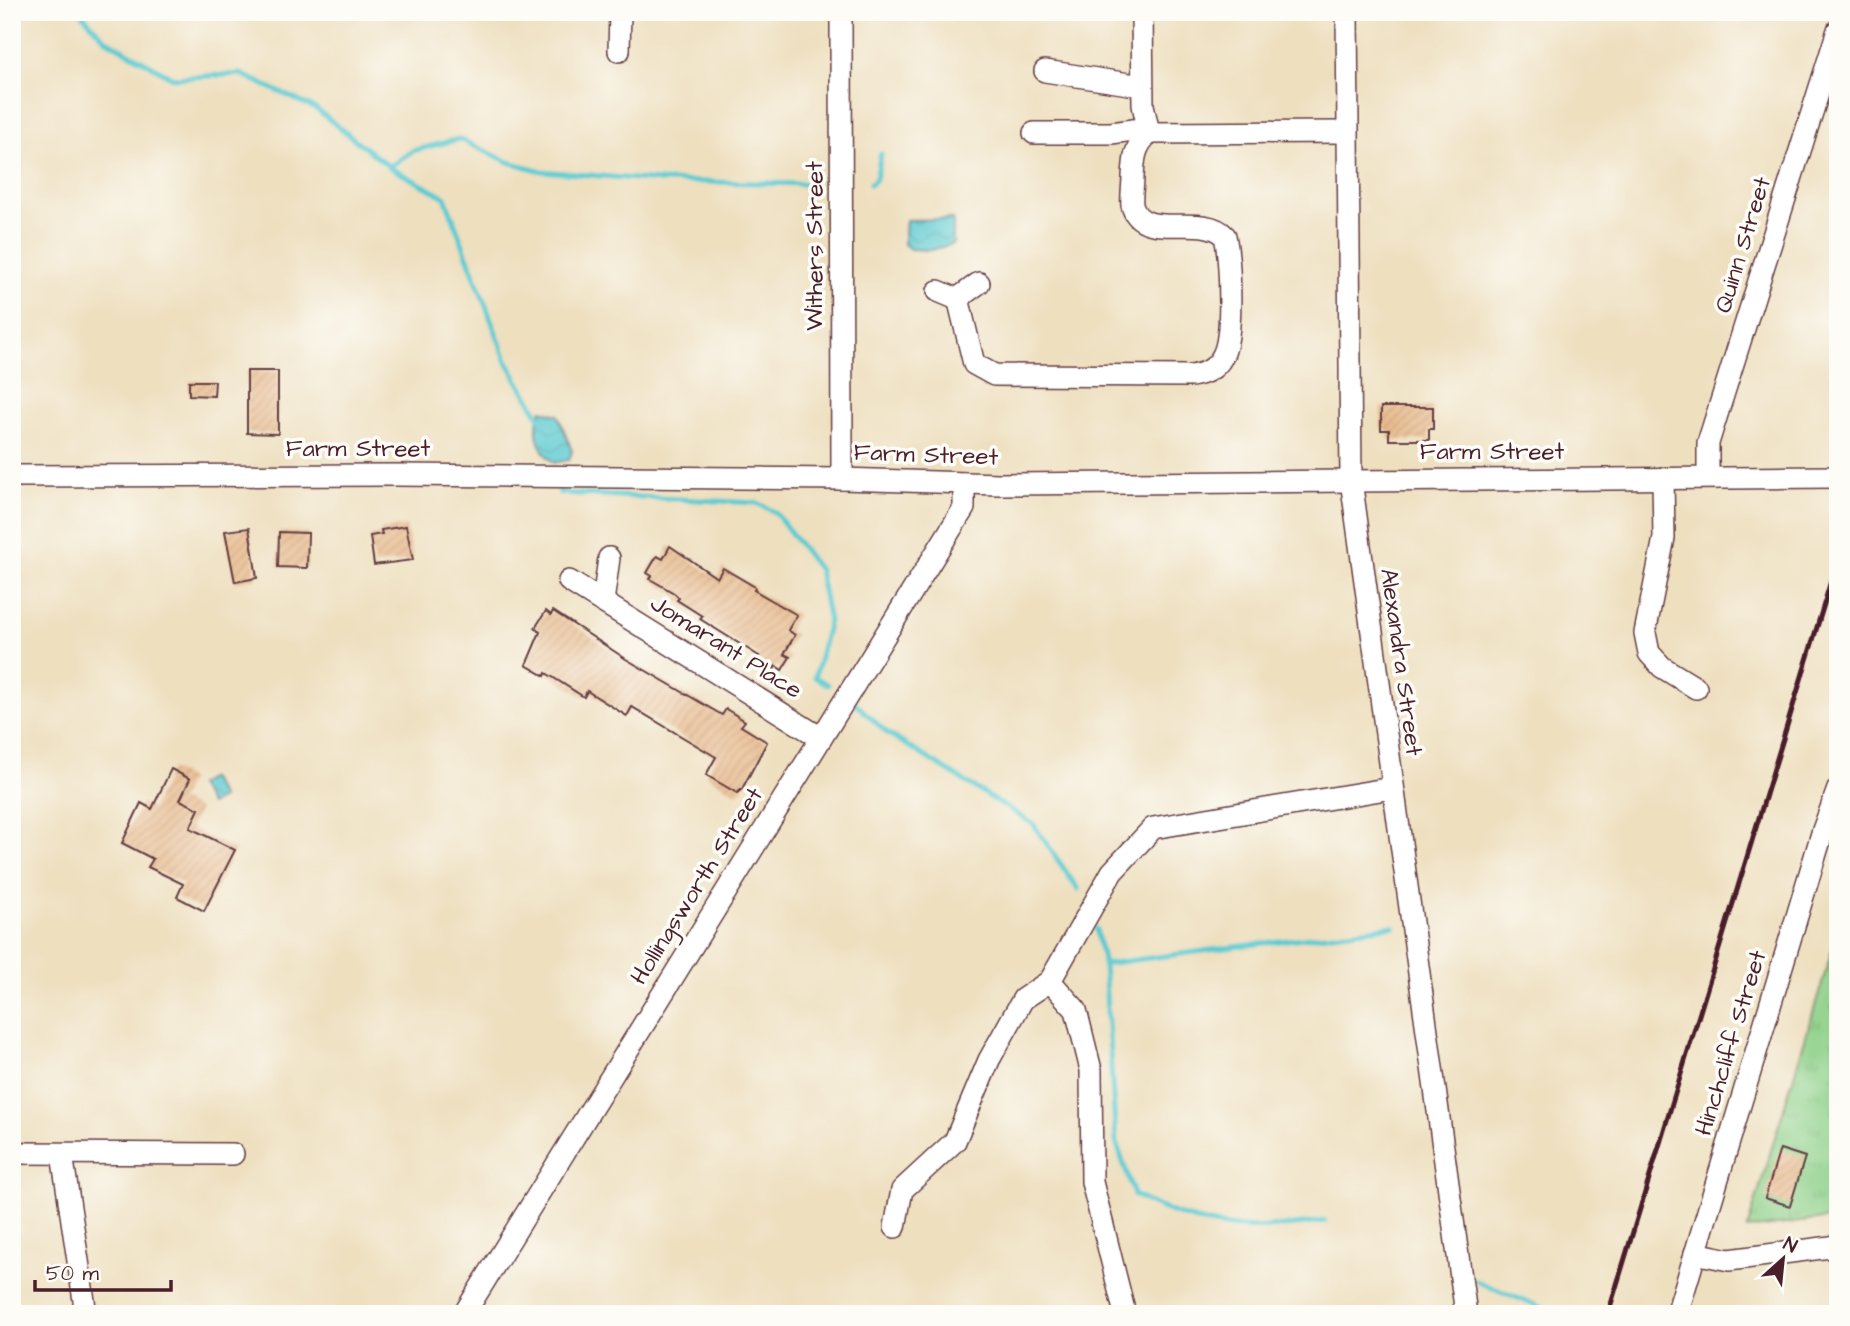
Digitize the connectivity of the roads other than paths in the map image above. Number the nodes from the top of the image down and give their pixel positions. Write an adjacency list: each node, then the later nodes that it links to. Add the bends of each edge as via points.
1 (620, 12): 6 (street)
2 (841, 12): 17 (street, Withers Street)
3 (1142, 12): 8 (street)
4 (1347, 12): 10 (street, Alexandra Street)
5 (1838, 30): 14 (street, Quinn Street, via 1708,443)
6 (620, 51)
7 (1045, 71): 8 (street)
8 (1142, 86): 9 (street)
9 (1149, 130): 10 (street); 11 (street); 12 (street, via 1134,157 1132,205 1138,217 1153,225 1204,225 1225,236 1228,340 1212,369 1191,376 994,375 974,364 948,295)
10 (1347, 132): 18 (street, Alexandra Street)
11 (1034, 133)
12 (979, 283)
13 (12, 476): 17 (street, Farm Street)
14 (1708, 477): 15 (street, Farm Street); 16 (street, Farm Street)
15 (1838, 477)
16 (1663, 478): 18 (street, Farm Street); 23 (street, via 1664,538 1645,633 1649,653)
17 (842, 479): 19 (street, Farm Street)
18 (1351, 480): 19 (street, Farm Street, via 1296,484); 25 (street, Alexandra Street)
19 (964, 483): 24 (street, Hollingsworth Street, via 964,508)
20 (609, 558): 22 (street)
21 (569, 581): 22 (street, Jomarant Place)
22 (603, 602): 24 (street, Jomarant Place)
23 (1696, 688)
24 (821, 738): 36 (street, Hollingsworth Street)
25 (1392, 788): 27 (street, via 1153,828 1112,872); 37 (street, Alexandra Street)
26 (1838, 789): 33 (street, Hinchcliff Street)
27 (1049, 981): 31 (street, via 1023,999 989,1060 954,1141 902,1190); 34 (street, via 1076,1010 1091,1070 1093,1182)
28 (12, 1153): 29 (street)
29 (62, 1154): 30 (street); 35 (street)
30 (233, 1154)
31 (895, 1227)
32 (1838, 1246): 33 (street, via 1729,1260)
33 (1695, 1252): 38 (street, Hinchcliff Street)
34 (1124, 1310)
35 (86, 1314)
36 (464, 1314)
37 (1466, 1314)
38 (1677, 1314)

